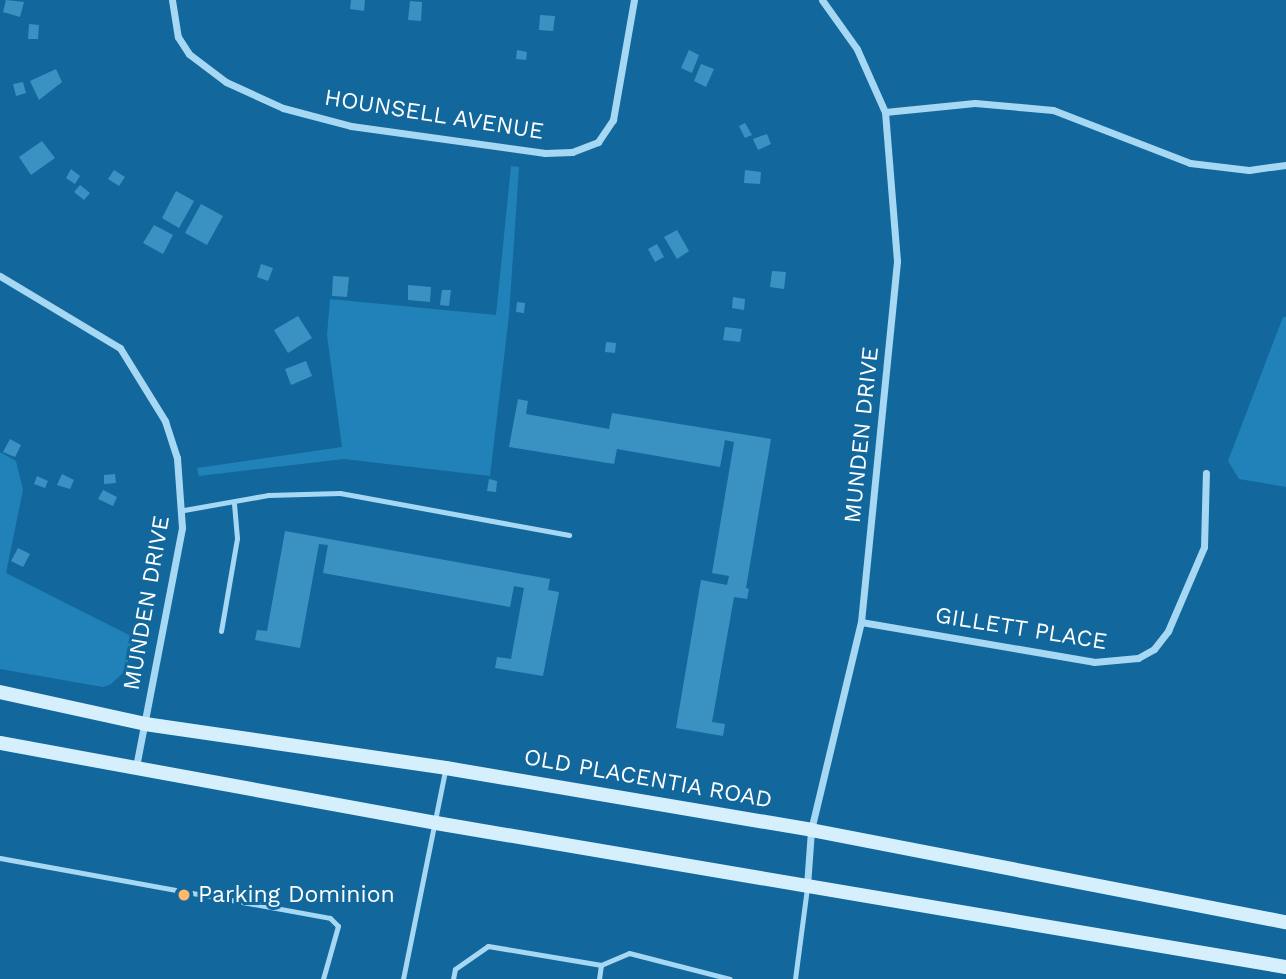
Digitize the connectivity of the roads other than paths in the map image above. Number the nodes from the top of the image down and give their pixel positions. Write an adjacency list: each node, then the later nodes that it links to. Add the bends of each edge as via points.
1 (172, 0): 2 (street, HOUNSELL AVENUE, via 178,37 189,54 216,76 283,108 351,127 545,153 572,152 598,142 613,120)
2 (634, 0)
3 (822, 0): 4 (street, MUNDEN DRIVE, via 857,49)
4 (885, 113): 5 (street, via 975,103 1053,110 1190,163 1249,170); 11 (street, MUNDEN DRIVE, via 896,211 895,311)
5 (1286, 165)
6 (0, 276): 9 (street, MUNDEN DRIVE, via 120,348 168,429 182,475)
7 (1206, 473): 11 (street, GILLETT PLACE, via 1204,547 1168,631 1154,649 1138,658 1094,663)
8 (234, 504): 9 (lane); 10 (lane, via 268,495 340,493); 12 (lane, via 237,538)
9 (184, 510): 14 (street, MUNDEN DRIVE)
10 (569, 535)
11 (861, 622): 19 (street, MUNDEN DRIVE)
12 (221, 631)
13 (0, 692): 14 (main road, OLD PLACENTIA ROAD)
14 (145, 724): 16 (street, MUNDEN DRIVE); 17 (main road, OLD PLACENTIA ROAD)
15 (0, 743): 16 (main road)
16 (136, 768): 18 (main road)
17 (446, 768): 18 (lane); 19 (main road, OLD PLACENTIA ROAD)
18 (436, 823): 21 (main road); 26 (lane)
19 (811, 830): 21 (street, MUNDEN DRIVE); 22 (main road, OLD PLACENTIA ROAD)
20 (0, 858): 25 (lane, via 322,915 338,926)
21 (807, 886): 24 (main road); 30 (lane)
22 (1286, 922)
23 (601, 965): 27 (lane, via 488,946 455,969); 28 (lane); 29 (lane, via 629,953)
24 (1286, 967)
25 (323, 979)
26 (402, 979)
27 (453, 979)
28 (598, 979)
29 (730, 979)
30 (794, 979)

